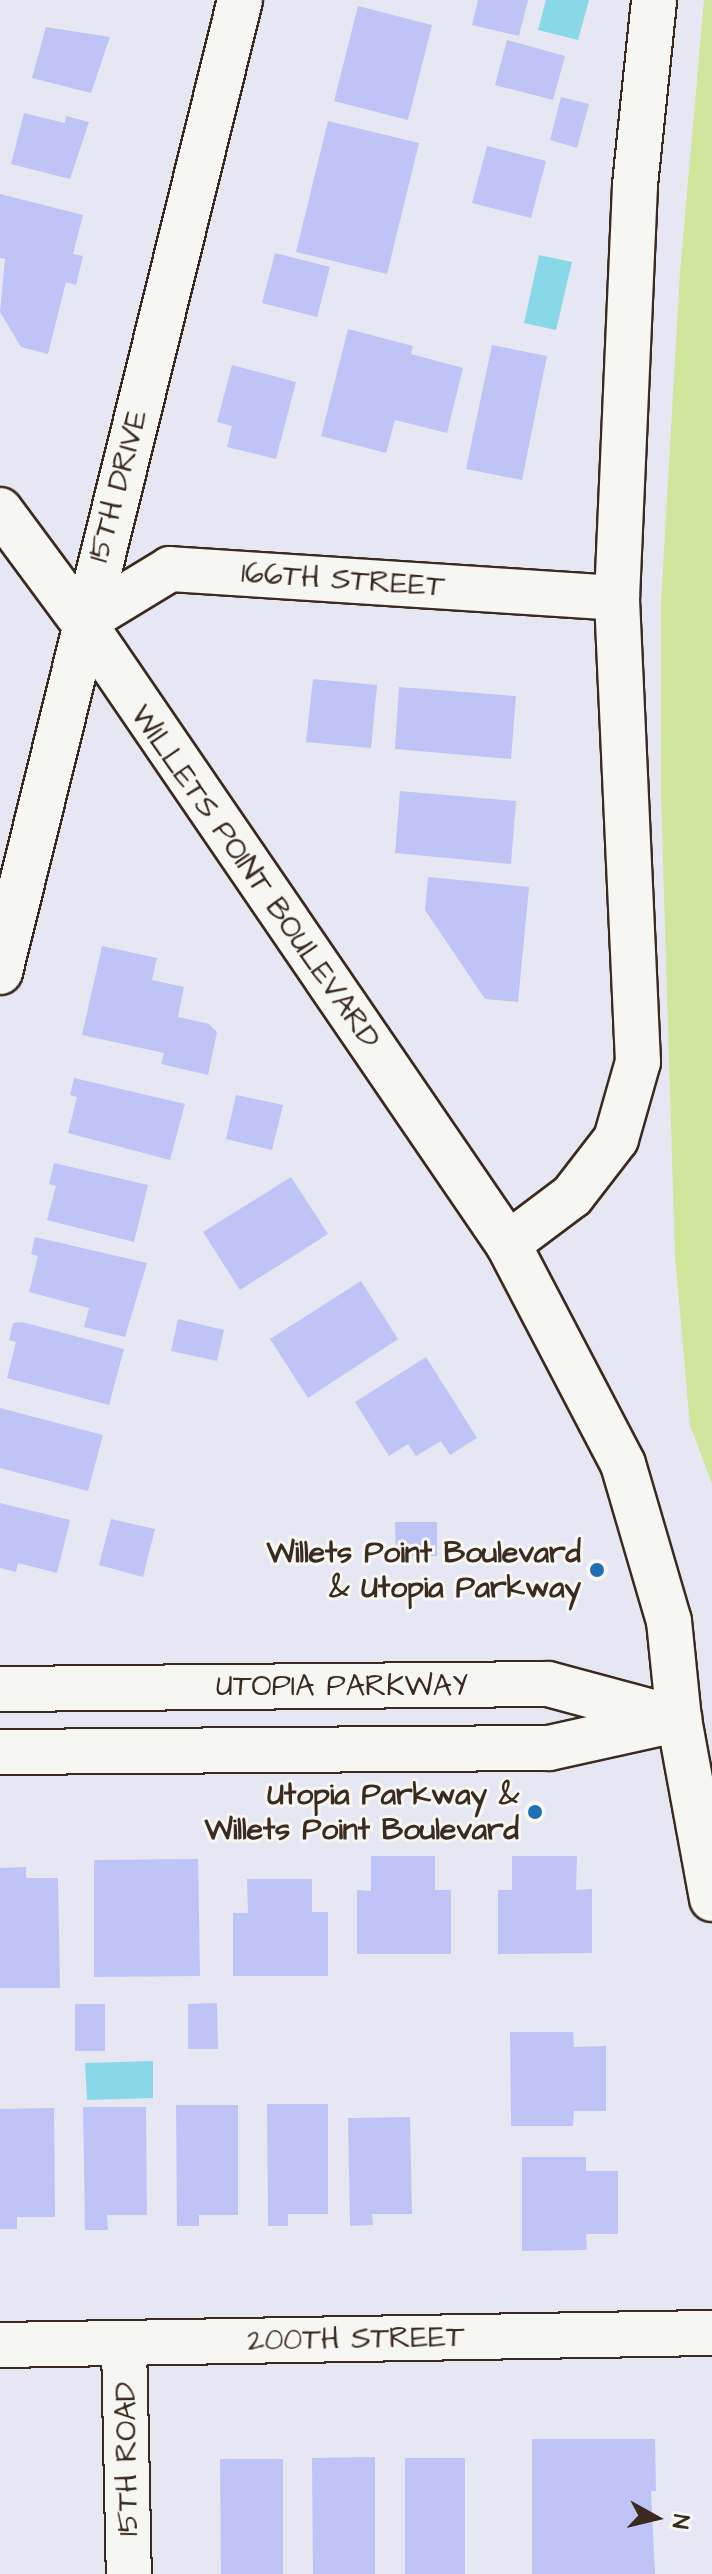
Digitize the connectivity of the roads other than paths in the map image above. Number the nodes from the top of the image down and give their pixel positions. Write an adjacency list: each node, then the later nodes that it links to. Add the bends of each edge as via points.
1 (240, 0): 5 (street, 15TH DRIVE)
2 (654, 0): 4 (street, via 635,185)
3 (1, 514): 5 (street, WILLETS POINT BOULEVARD)
4 (617, 598): 5 (street, 166TH STREET, via 170,569); 7 (street, via 638,1062 616,1139 572,1196)
5 (83, 622): 6 (street, 15TH DRIVE); 7 (street, WILLETS POINT BOULEVARD)
6 (0, 972)
7 (508, 1244): 9 (street, WILLETS POINT BOULEVARD, via 623,1464)
8 (0, 1689): 9 (street, UTOPIA PARKWAY, via 548,1684)
9 (696, 1726): 10 (street, UTOPIA PARKWAY, via 549,1748); 11 (street, WILLETS POINT BOULEVARD)
10 (0, 1752)
11 (712, 1899)
12 (712, 2333): 13 (street, 200TH STREET)
13 (124, 2344): 14 (street, 200TH STREET); 15 (street, 15TH ROAD)
14 (0, 2345)
15 (129, 2574)

